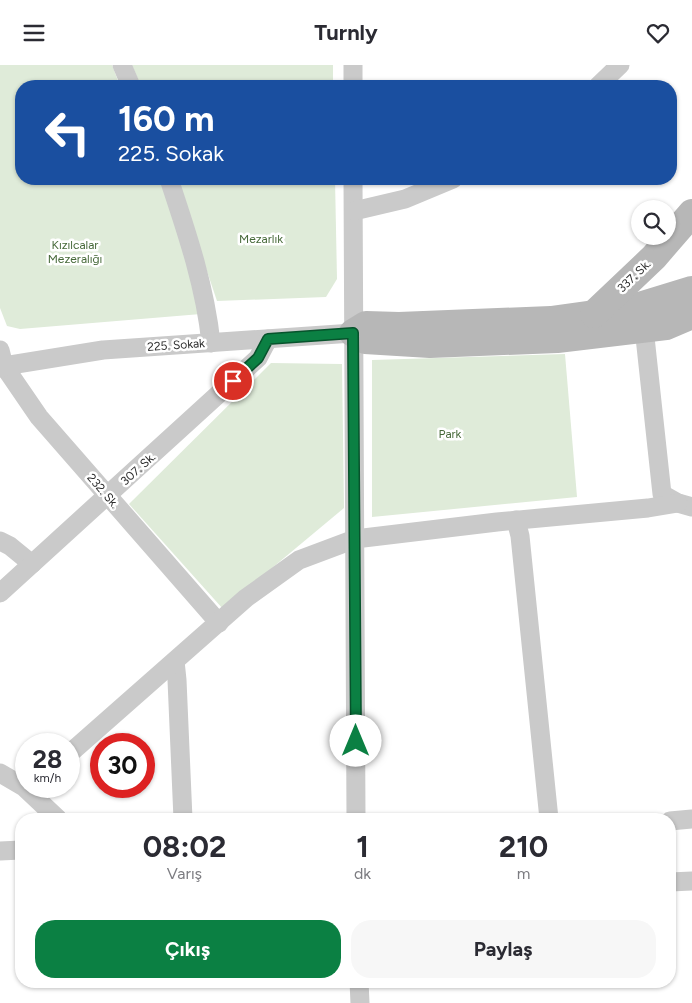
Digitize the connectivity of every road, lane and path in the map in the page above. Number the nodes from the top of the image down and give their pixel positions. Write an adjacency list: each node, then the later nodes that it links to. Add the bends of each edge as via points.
1 (122, 65): 4 (street)
2 (353, 65): 5 (street)
3 (620, 65): 6 (street)
4 (128, 80)
5 (353, 80)
6 (604, 80)
7 (171, 185): 18 (street, via 195,258)
8 (353, 185): 10 (street)
9 (438, 185): 10 (street, via 405,199)
10 (354, 211): 16 (street)
11 (692, 213): 13 (street, 337. Sk., via 654,257)
12 (692, 290): 13 (street, via 630,309)
13 (594, 314): 16 (street, via 551,320 366,325)
14 (692, 315): 15 (street, via 666,326)
15 (644, 329): 16 (street, via 557,339 430,344 365,341); 21 (street, via 662,494)
16 (353, 333): 17 (street, 225. Sokak); 23 (street)
17 (268, 339): 18 (street, 225. Sokak); 20 (street, 307. Sk., via 258,358)
18 (211, 343): 19 (street, 225. Sokak)
19 (1, 361): 20 (street, 232. Sk., via 39,417)
20 (107, 497): 25 (street, 307. Sk.); 27 (street, 232. Sk.)
21 (685, 505): 22 (street)
22 (516, 520): 23 (street); 36 (street)
23 (355, 539): 27 (street, via 299,560 246,598); 35 (street)
24 (0, 541): 25 (street)
25 (32, 564): 26 (street, 307. Sk.)
26 (0, 593)
27 (219, 623): 28 (street)
28 (175, 661): 29 (street); 34 (street)
29 (80, 744)
30 (0, 773): 31 (street)
31 (15, 781)
32 (39, 798): 33 (street)
33 (53, 813)
34 (183, 813)
35 (356, 813)
36 (548, 813)
37 (692, 819): 38 (street)
38 (676, 820)
39 (15, 850): 40 (street)
40 (0, 851)
41 (692, 881): 42 (street)
42 (676, 882)
43 (359, 988): 44 (street)
44 (360, 1003)

